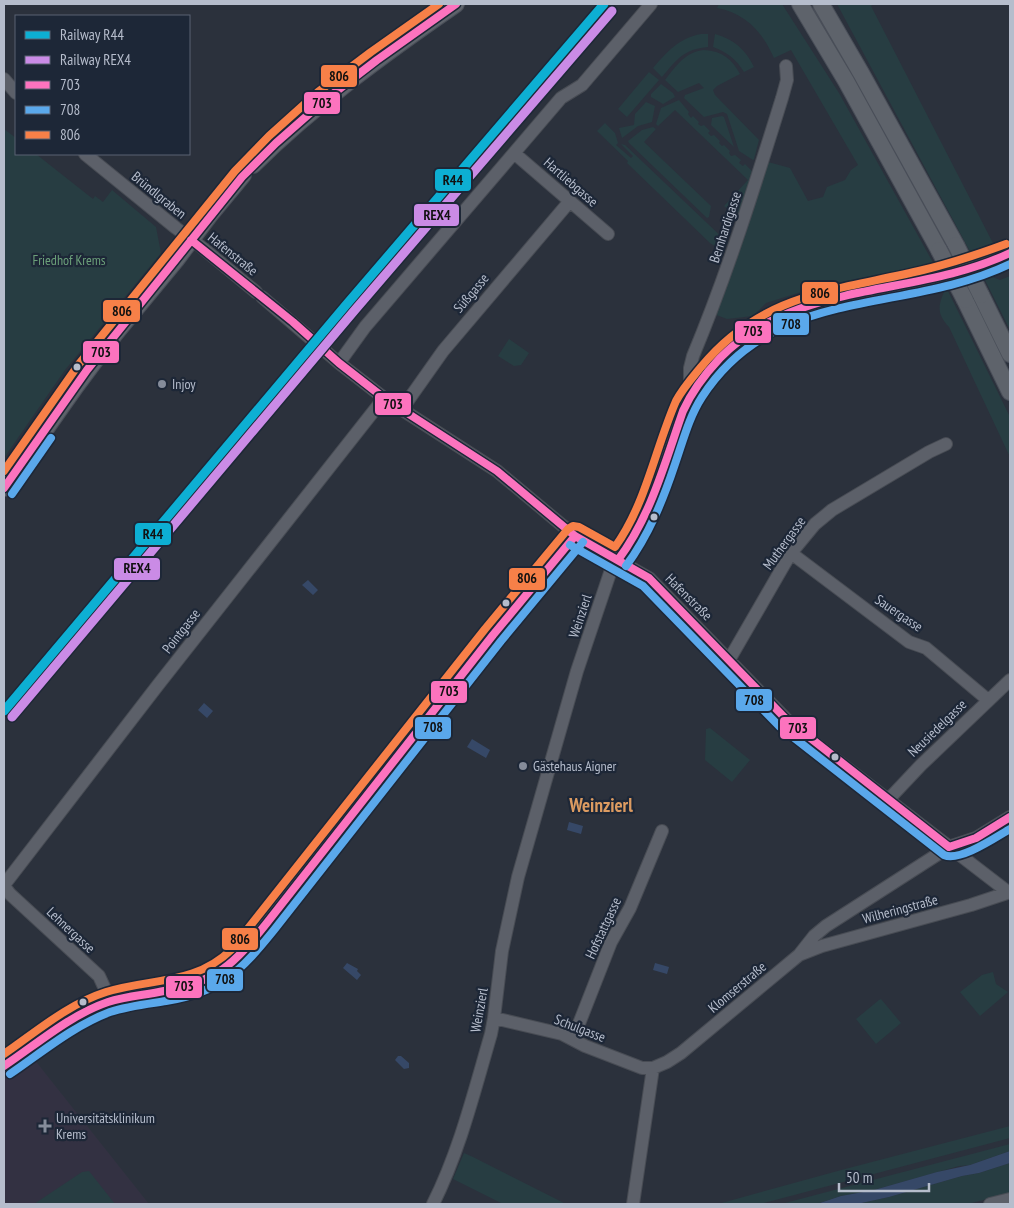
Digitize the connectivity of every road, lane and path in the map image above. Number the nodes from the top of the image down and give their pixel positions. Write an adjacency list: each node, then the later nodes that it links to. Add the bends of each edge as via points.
1 (456, 4): 12 (main road, via 323,102 248,170)
2 (651, 4): 8 (street, via 582,85 562,98)
3 (800, 4): 16 (main road, bridge, via 939,250)
4 (821, 4): 14 (main road, bridge, via 956,245)
5 (786, 66): 17 (street, Bernhardigasse, via 787,80 745,216 690,368)
6 (4, 79): 7 (street)
7 (15, 92)
8 (514, 153): 10 (street, Hartliebgasse); 15 (street, via 371,320)
9 (86, 155): 12 (street, Bründlgraben)
10 (570, 201): 11 (street, Hartliebgasse); 19 (street, Süßgasse, via 443,350)
11 (608, 234)
12 (191, 240): 15 (street, Hafenstraße); 21 (main road, via 76,386)
13 (1010, 253): 17 (street, Weinzierl, via 939,278 832,298 780,316 736,343 717,360)
14 (1010, 354)
15 (339, 363): 18 (street, Hafenstraße)
16 (1010, 392)
17 (690, 396): 24 (street, Weinzierl, via 645,513)
18 (384, 398): 19 (street, Hafenstraße); 32 (street, Pointgasse)
19 (402, 410): 22 (street, Hafenstraße, via 497,471)
20 (946, 444): 23 (street, Muthergasse, via 832,510 815,524)
21 (4, 488)
22 (575, 536): 24 (street, Hafenstraße); 35 (street, via 230,965 219,974 190,986)
23 (791, 553): 25 (street, Muthergasse); 27 (street, Sauergasse, via 909,642 926,648)
24 (618, 560): 25 (street, Hafenstraße, via 649,578); 36 (street, Weinzierl, via 610,570 520,867 502,952)
25 (729, 660): 28 (street, Hafenstraße, via 790,723)
26 (1010, 680): 27 (street, Neusiedelgasse)
27 (988, 700): 28 (street, Neusiedelgasse)
28 (888, 800): 31 (street, Hafenstraße)
29 (1010, 817): 31 (street, via 976,838)
30 (662, 831): 37 (street, Hofstattgasse, via 630,908 611,942)
31 (949, 847): 33 (street, Hafenstraße); 34 (street, Klomserstraße, via 826,926)
32 (4, 886): 35 (street, Lehnergasse, via 99,976)
33 (1009, 892): 34 (street, Wilheringstraße)
34 (799, 955): 39 (street, Klomserstraße, via 681,1053)
35 (108, 1002): 38 (street, via 73,1020)
36 (494, 1018): 37 (street, Schulgasse); 41 (street, Weinzierl, via 463,1132)
37 (573, 1039): 39 (street, Schulgasse, via 642,1068)
38 (4, 1066)
39 (653, 1068): 42 (street)
40 (1010, 1199): 43 (street)
41 (433, 1204)
42 (633, 1204)
43 (990, 1204)

